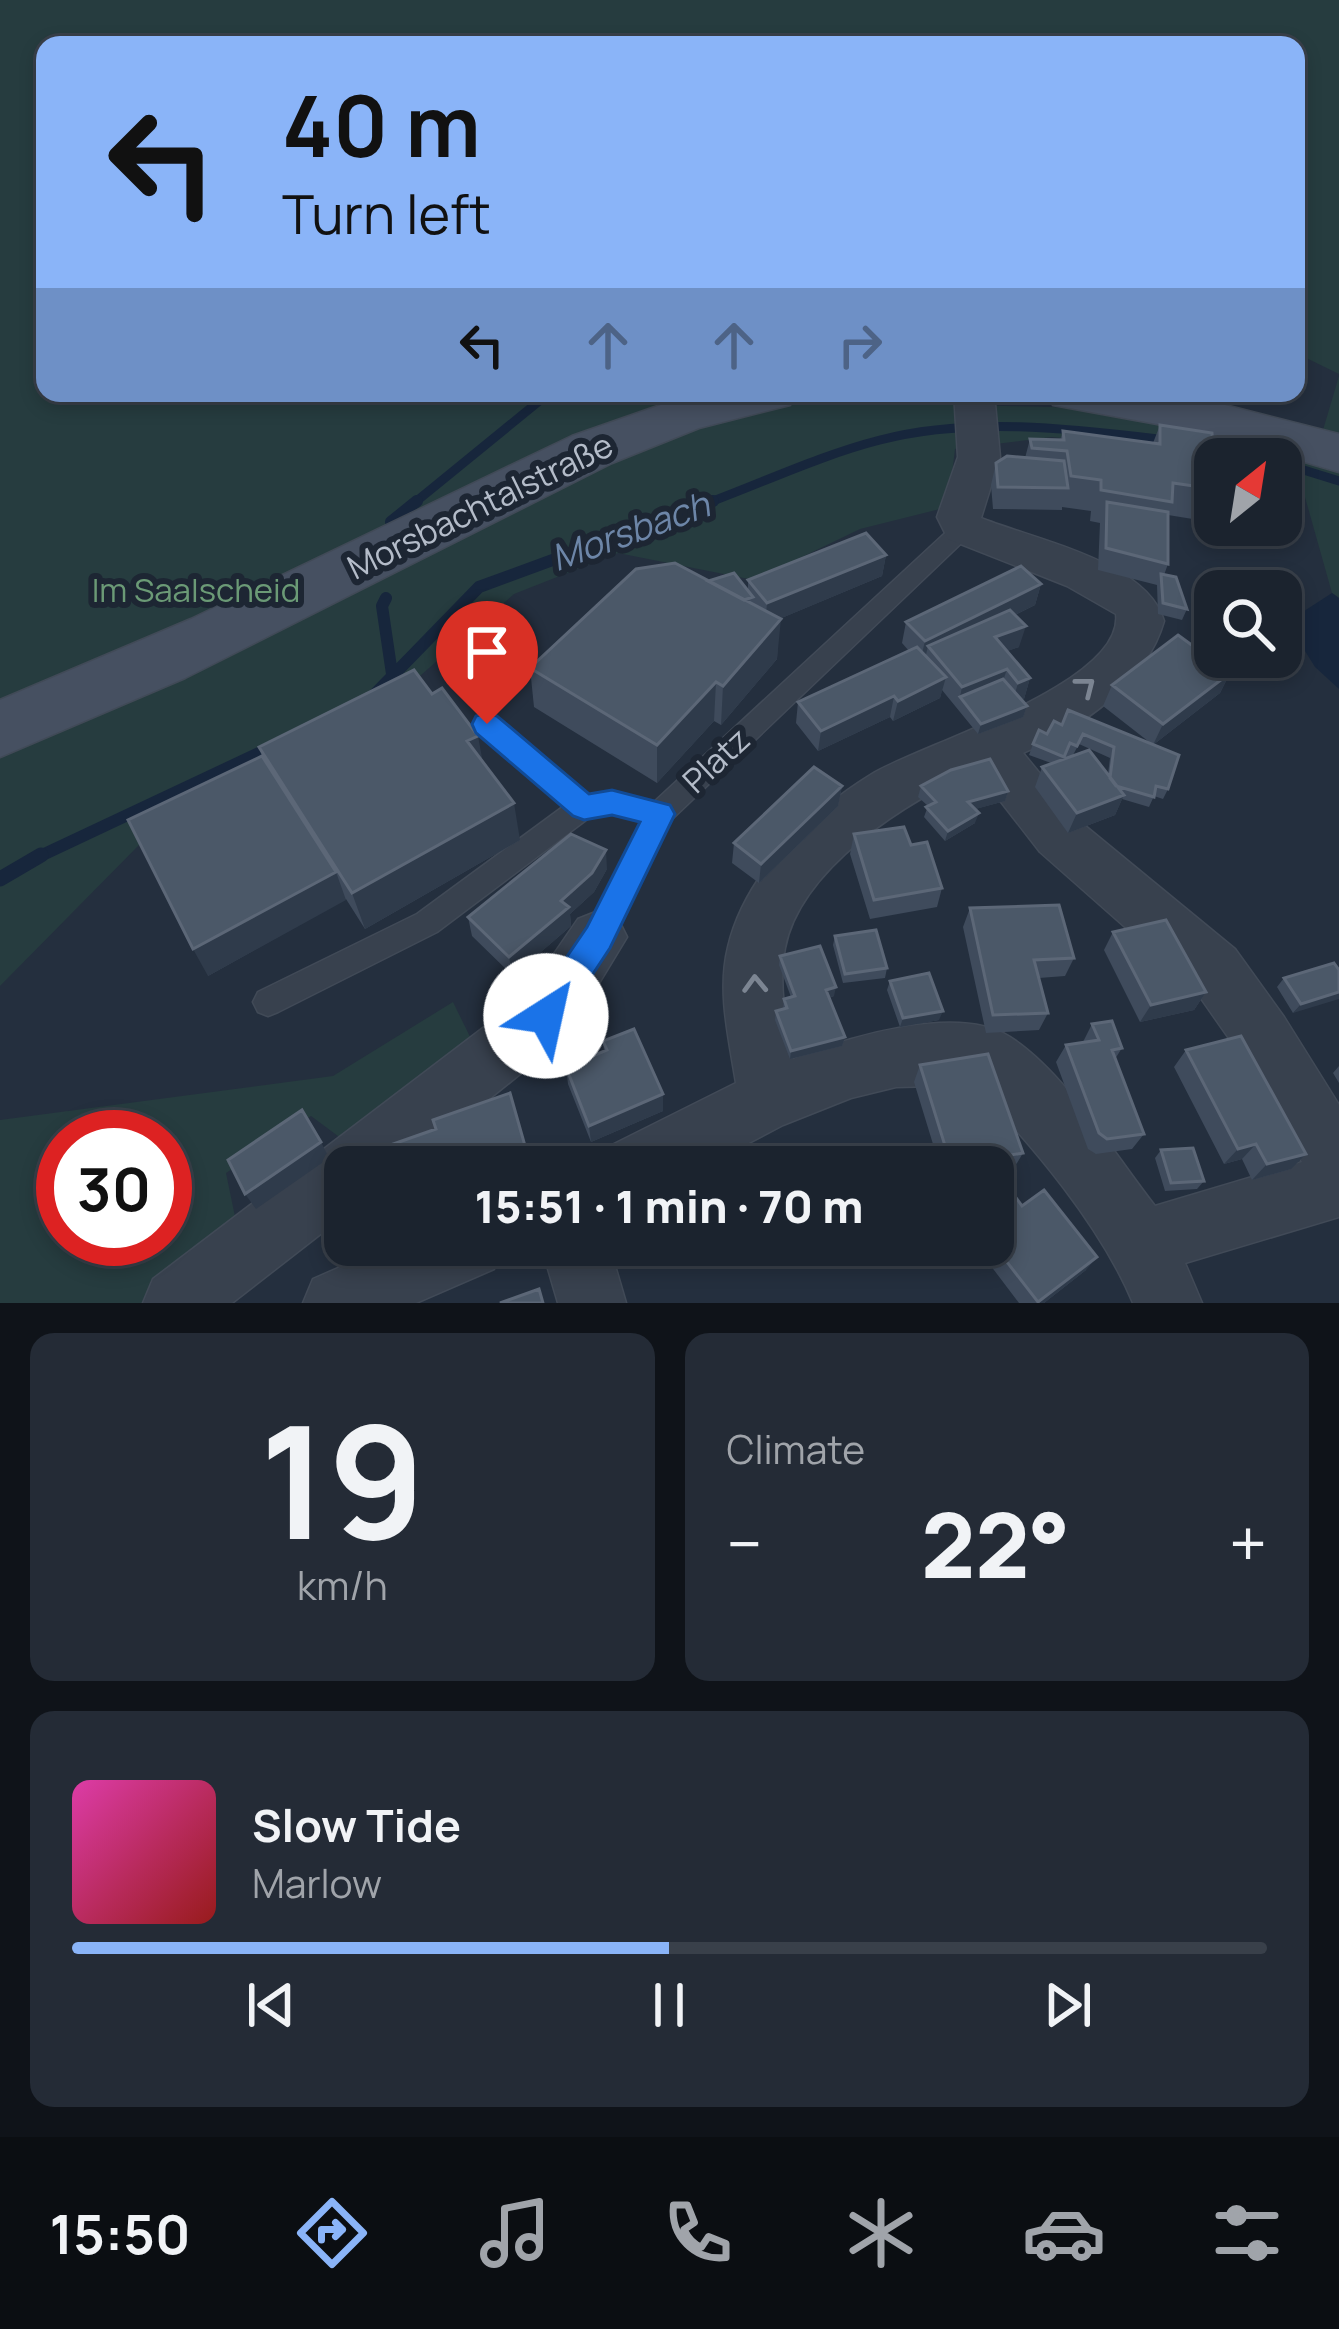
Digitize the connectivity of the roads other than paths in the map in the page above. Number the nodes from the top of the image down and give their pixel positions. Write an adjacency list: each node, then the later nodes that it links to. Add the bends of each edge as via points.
1 (732, 402): 7 (main road, Morsbachtalstraße, via 599,446 293,598)
2 (1126, 402): 4 (main road, via 1205,415)
3 (979, 416): 5 (street, via 982,464 958,517)
4 (1339, 454)
5 (964, 529): 8 (street, one-way to 5, via 1043,720 1126,655 1144,621 1112,587); 10 (lane, Platz)
6 (487, 724): 9 (lane)
7 (0, 729)
8 (987, 746): 13 (street, one-way to 8, via 755,955 782,892 874,800); 16 (street, via 1058,836 1214,968)
9 (584, 807): 10 (lane, via 612,802); 12 (lane, via 427,923)
10 (659, 814): 11 (lane, Platz)
11 (598, 938): 14 (street, Platz, via 546,1016)
12 (268, 1002)
13 (770, 1100): 15 (street); 21 (street, via 884,1059 924,1052 988,1057 1036,1104)
14 (381, 1146)
15 (679, 1146)
16 (1339, 1164)
17 (1339, 1184): 21 (street)
18 (324, 1190): 22 (street)
19 (422, 1266): 23 (street)
20 (581, 1266): 24 (street)
21 (1155, 1273)
22 (177, 1303)
23 (337, 1303)
24 (592, 1303)

